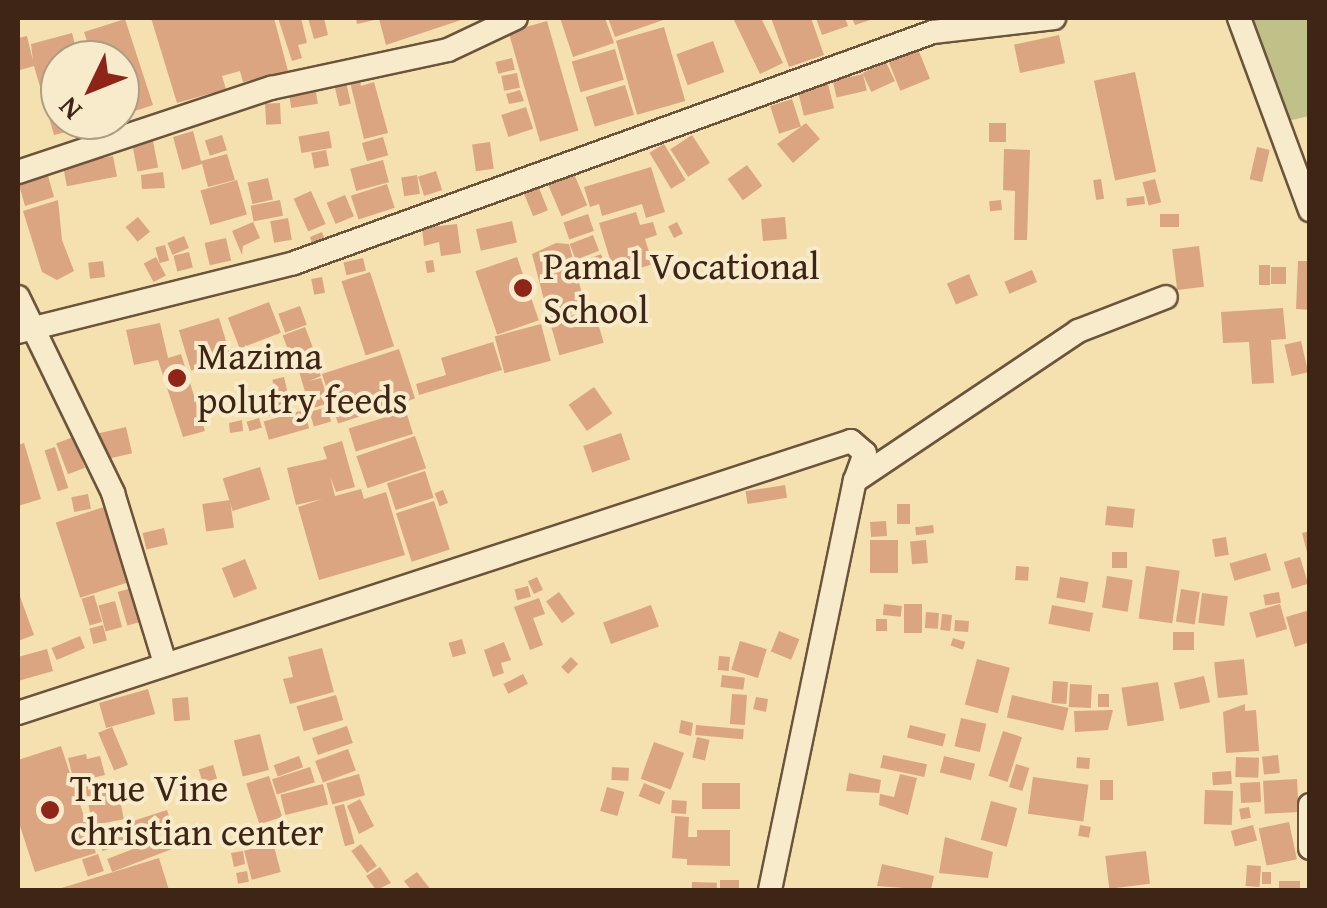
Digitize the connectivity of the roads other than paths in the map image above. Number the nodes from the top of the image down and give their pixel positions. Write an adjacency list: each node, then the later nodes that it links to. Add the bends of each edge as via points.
1 (516, 18): 4 (street, via 448,50 271,88)
2 (1054, 18): 8 (street, via 934,32 294,263)
3 (1240, 18): 5 (street)
4 (18, 172)
5 (1310, 210)
6 (18, 296): 8 (street)
7 (1166, 297): 9 (street, via 1078,331 936,420)
8 (24, 329): 10 (street, via 114,493)
9 (854, 481): 10 (street, via 865,453 851,441); 14 (street)
10 (164, 662): 11 (street)
11 (18, 713)
12 (1310, 805): 13 (street)
13 (1310, 848)
14 (770, 890)

